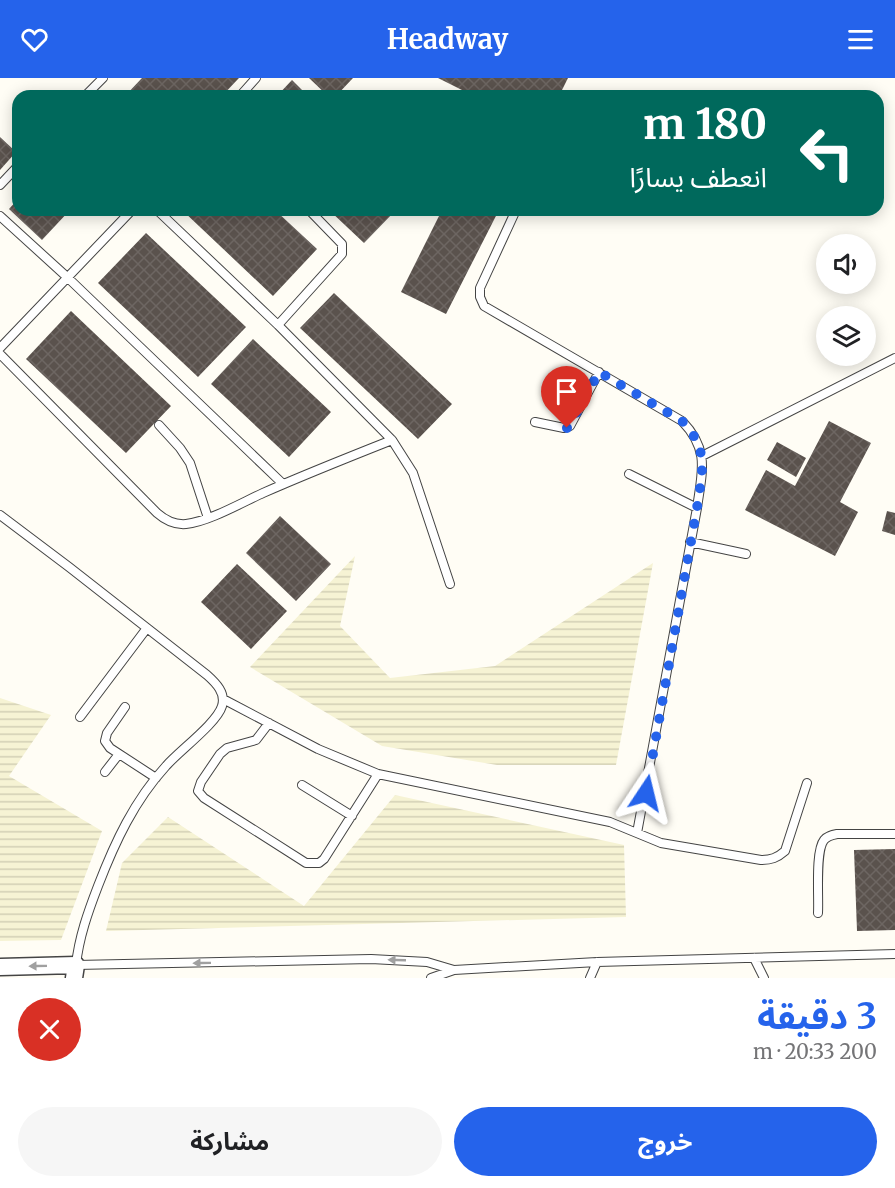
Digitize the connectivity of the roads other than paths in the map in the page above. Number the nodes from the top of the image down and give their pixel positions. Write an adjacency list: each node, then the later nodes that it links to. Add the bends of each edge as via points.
1 (103, 78): 3 (lane)
2 (256, 78): 4 (lane)
3 (91, 90)
4 (245, 90)
5 (12, 172): 6 (lane)
6 (0, 185)
7 (0, 216): 12 (lane)
8 (126, 216): 12 (lane)
9 (163, 216): 13 (lane)
10 (315, 216): 13 (lane, via 342,244 342,254)
11 (513, 216): 17 (lane, via 480,288 484,306)
12 (67, 277): 14 (lane); 23 (lane)
13 (278, 324): 20 (lane)
14 (0, 348)
15 (0, 354): 26 (lane, via 163,518 187,524)
16 (895, 358): 21 (lane)
17 (599, 372): 18 (lane, via 570,426); 21 (lane, via 682,421 692,431)
18 (535, 422)
19 (159, 425): 26 (lane, via 190,463)
20 (392, 440): 23 (lane); 29 (lane, via 412,473)
21 (702, 456): 24 (lane)
22 (629, 474): 24 (lane)
23 (283, 484): 26 (lane)
24 (697, 508): 27 (lane)
25 (0, 515): 30 (lane)
26 (208, 518)
27 (690, 542): 28 (lane); 42 (lane)
28 (746, 554)
29 (450, 584)
30 (147, 628): 31 (lane, via 214,682); 33 (lane)
31 (223, 699): 34 (lane); 38 (lane, via 215,718)
32 (124, 707): 35 (lane, via 105,737 107,745)
33 (80, 717)
34 (269, 723): 37 (lane); 41 (lane, via 256,740 227,748 220,754 198,786 200,795 313,864 324,859)
35 (119, 754): 36 (lane); 38 (lane)
36 (105, 772)
37 (378, 774): 41 (lane); 42 (lane, via 610,822)
38 (156, 778): 50 (lane, via 130,814 109,856 86,919)
39 (807, 783): 42 (lane, via 789,844 770,860 661,843)
40 (302, 785): 41 (lane)
41 (352, 816)
42 (637, 833)
43 (895, 834): 44 (lane, via 837,834 824,840 819,854)
44 (818, 912)
45 (895, 954): 46 (lane)
46 (754, 958): 47 (lane); 53 (lane)
47 (597, 962): 49 (lane); 52 (lane)
48 (0, 967): 50 (street, one-way to 48)
49 (454, 970): 50 (lane, one-way to 50, via 427,962 371,959); 51 (lane)
50 (75, 972)
51 (431, 978)
52 (590, 978)
53 (764, 978)

